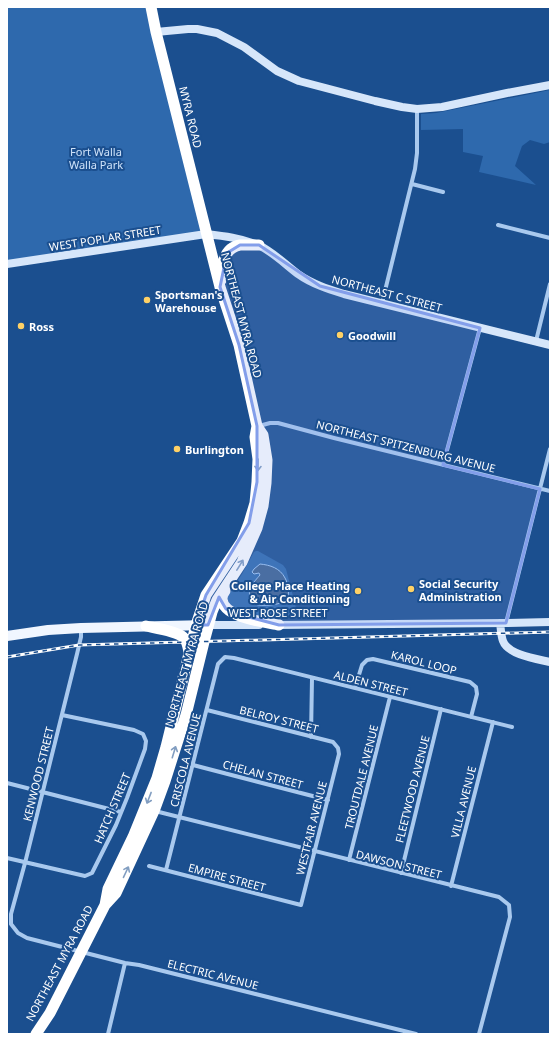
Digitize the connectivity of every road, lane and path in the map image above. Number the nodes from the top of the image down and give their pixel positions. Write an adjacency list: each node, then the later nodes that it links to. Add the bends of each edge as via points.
1 (151, 7): 2 (highway, MYRA ROAD)
2 (156, 32): 4 (main road, via 197,29 217,33 244,47 277,71 299,81); 8 (highway, MYRA ROAD)
3 (550, 85): 4 (main road, via 442,107)
4 (417, 109): 5 (street, via 417,153)
5 (412, 184): 6 (street); 14 (street)
6 (443, 192)
7 (498, 225): 9 (street)
8 (206, 234): 10 (main road, NORTHEAST C STREET, via 235,237); 11 (main road, WEST POPLAR STREET); 13 (highway, NORTHEAST MYRA ROAD)
9 (550, 238)
10 (259, 246): 13 (highway, via 234,247 227,253 223,261); 14 (main road, NORTHEAST C STREET, via 299,275 320,286)
11 (7, 264)
12 (550, 284): 16 (street)
13 (220, 287): 18 (highway, NORTHEAST MYRA ROAD, via 238,345)
14 (382, 303): 15 (main road, NORTHEAST C STREET)
15 (480, 328): 16 (main road, NORTHEAST C STREET); 20 (street)
16 (536, 342): 17 (main road, NORTHEAST C STREET)
17 (550, 345)
18 (257, 426): 20 (street, NORTHEAST SPITZENBURG AVENUE, via 278,423); 23 (highway, NORTHEAST MYRA ROAD, one-way to 18, via 250,546 263,506 267,460 263,435); 27 (highway, NORTHEAST MYRA ROAD, one-way to 27, via 257,482 255,503 249,523 242,541 206,595)
19 (550, 450): 21 (street)
20 (443, 465): 21 (street, NORTHEAST SPITZENBURG AVENUE)
21 (540, 489): 22 (street, NORTHEAST SPITZENBURG AVENUE); 25 (street)
22 (550, 491)
23 (227, 584): 26 (highway, via 222,598 226,609 251,620); 28 (highway, NORTHEAST MYRA ROAD)
24 (550, 622): 25 (main road, WEST ROSE STREET)
25 (503, 623): 26 (main road, WEST ROSE STREET); 34 (main road, via 503,642 507,648)
26 (279, 624): 28 (main road, WEST ROSE STREET)
27 (196, 625): 28 (main road, WEST ROSE STREET); 29 (main road, WEST ROSE STREET); 32 (highway, NORTHEAST MYRA ROAD)
28 (208, 625): 50 (highway, NORTHEAST MYRA ROAD, one-way to 28, via 186,715)
29 (146, 626): 30 (main road, WEST ROSE STREET); 32 (highway, via 183,637)
30 (81, 628): 31 (main road, WEST ROSE STREET); 40 (street, KENWOOD STREET)
31 (7, 636)
32 (189, 652): 61 (highway, NORTHEAST MYRA ROAD, one-way to 61, via 157,778 108,889)
33 (225, 657): 35 (street, ALDEN STREET); 38 (street, CRISCOLA AVENUE, via 218,664)
34 (550, 662)
35 (312, 678): 36 (street, ALDEN STREET); 44 (street)
36 (355, 688): 37 (street, ALDEN STREET); 41 (street, KAROL LOOP, via 362,665 366,660 374,659 470,682 476,687 477,694)
37 (390, 697): 39 (street, ALDEN STREET); 55 (street, TROUTDALE AVENUE)
38 (207, 710): 44 (street, BELROY STREET); 46 (street, CRISCOLA AVENUE)
39 (441, 710): 41 (street, ALDEN STREET); 59 (street, FLEETWOOD AVENUE)
40 (62, 715): 48 (street, KENWOOD STREET); 51 (street, HATCH STREET, via 143,734 146,741 145,749)
41 (471, 717): 42 (street, ALDEN STREET)
42 (493, 722): 43 (street, ALDEN STREET); 60 (street, VILLA AVENUE)
43 (512, 727)
44 (311, 737): 45 (street, BELROY STREET, via 333,742)
45 (339, 754): 49 (street, WESTFAIR AVENUE)
46 (193, 765): 49 (street, CHELAN STREET); 52 (street, CRISCOLA AVENUE)
47 (7, 783): 48 (street)
48 (43, 792): 51 (street); 56 (street, KENWOOD STREET)
49 (328, 800): 53 (street, WESTFAIR AVENUE)
50 (154, 811): 52 (street, DAWSON STREET); 61 (highway, NORTHEAST MYRA ROAD, one-way to 50, via 116,893)
51 (121, 812): 56 (street, HATCH STREET, via 92,873 85,876)
52 (180, 817): 53 (street, DAWSON STREET); 58 (street, CRISCOLA AVENUE)
53 (315, 852): 55 (street, DAWSON STREET); 62 (street, WESTFAIR AVENUE)
54 (7, 858): 56 (street)
55 (349, 860): 59 (street, DAWSON STREET)
56 (25, 863): 63 (street, KENWOOD STREET, via 11,914)
57 (149, 866): 58 (street, EMPIRE STREET)
58 (166, 870): 62 (street, EMPIRE STREET)
59 (401, 874): 60 (street, DAWSON STREET)
60 (451, 886): 69 (street, DAWSON STREET, via 499,897 509,905 510,917)
61 (105, 905): 64 (highway, NORTHEAST MYRA ROAD)
62 (301, 906)
63 (11, 924): 64 (street, ELECTRIC AVENUE, via 18,933 27,938)
64 (80, 952): 65 (street, ELECTRIC AVENUE); 66 (highway, NORTHEAST MYRA ROAD, via 50,1013)
65 (125, 963): 67 (street); 68 (street, ELECTRIC AVENUE, via 139,964)
66 (36, 1034)
67 (108, 1034)
68 (416, 1034)
69 (479, 1034)

